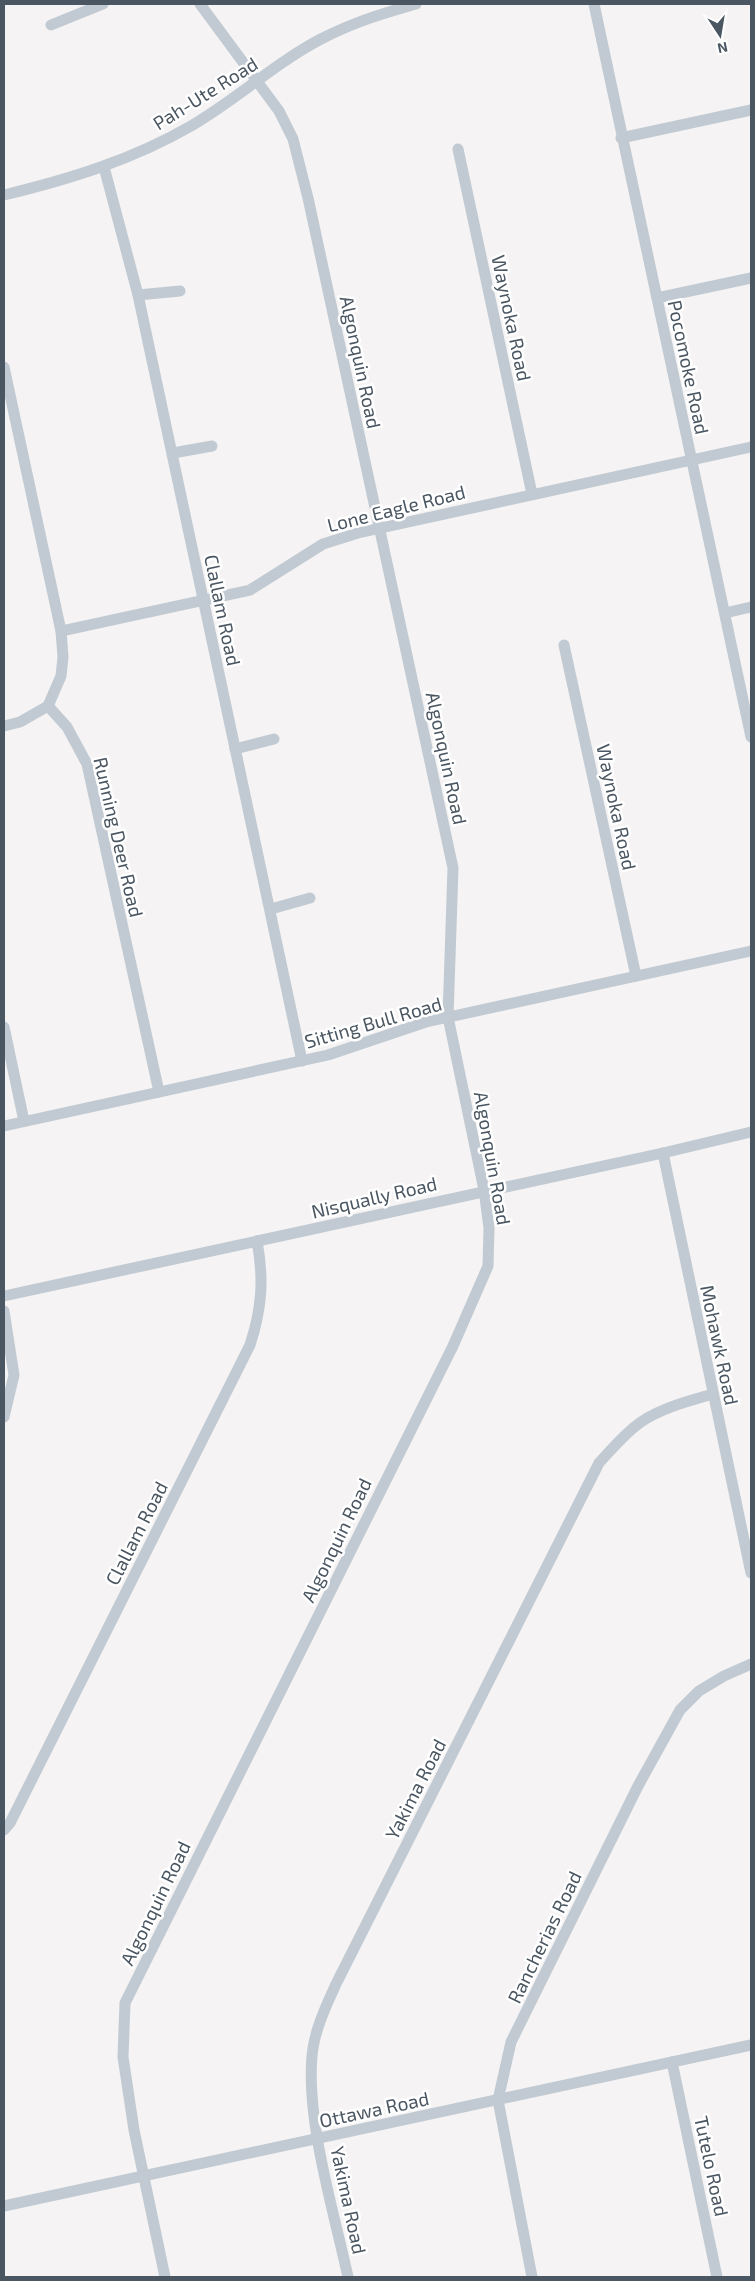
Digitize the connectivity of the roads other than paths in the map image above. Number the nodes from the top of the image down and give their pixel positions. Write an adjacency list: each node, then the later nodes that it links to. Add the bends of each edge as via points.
1 (103, 4): 5 (street)
2 (200, 4): 6 (street, Algonquin Road)
3 (416, 4): 6 (street, Pah-Ute Road, via 364,18 319,40)
4 (594, 4): 8 (street, Pocomoke Road)
5 (51, 25)
6 (258, 81): 10 (street, Pah-Ute Road, via 193,125); 22 (street, Algonquin Road, via 280,111 293,139)
7 (751, 110): 8 (street)
8 (621, 138): 15 (street, Pocomoke Road)
9 (458, 149): 21 (street, Waynoka Road)
10 (104, 167): 11 (street, Pah-Ute Road); 14 (street, Clallam Road)
11 (4, 195)
12 (751, 278): 15 (street)
13 (180, 291): 14 (street)
14 (138, 295): 19 (street, Clallam Road)
15 (656, 298): 20 (street, Pocomoke Road)
16 (4, 367): 26 (street)
17 (212, 446): 19 (street)
18 (751, 447): 20 (street, Lone Eagle Road)
19 (173, 453): 23 (street, Clallam Road)
20 (692, 460): 21 (street, Lone Eagle Road); 25 (street, Pocomoke Road)
21 (532, 494): 22 (street, Lone Eagle Road)
22 (379, 529): 23 (street, Lone Eagle Road, via 322,544 250,590); 37 (street, Algonquin Road, via 453,868)
23 (203, 601): 26 (street, Lone Eagle Road); 32 (street, Clallam Road)
24 (751, 607): 25 (street)
25 (725, 613): 30 (street, Pocomoke Road)
26 (61, 631): 28 (street, via 61,676)
27 (564, 645): 36 (street, Waynoka Road)
28 (48, 706): 29 (street, via 20,722); 40 (street, Running Deer Road, via 67,727 87,764)
29 (4, 726)
30 (751, 737)
31 (274, 739): 32 (street)
32 (235, 749): 34 (street, Clallam Road)
33 (310, 898): 34 (street)
34 (271, 909): 39 (street, Clallam Road)
35 (751, 951): 36 (street, Sitting Bull Road)
36 (636, 976): 37 (street, Sitting Bull Road)
37 (448, 1017): 39 (street, Sitting Bull Road); 45 (street, Algonquin Road)
38 (4, 1027): 41 (street)
39 (302, 1061): 40 (street, Sitting Bull Road)
40 (159, 1092): 41 (street, Sitting Bull Road)
41 (24, 1121): 42 (street, Sitting Bull Road)
42 (4, 1126)
43 (751, 1132): 44 (street, Nisqually Road)
44 (662, 1153): 45 (street, Nisqually Road); 49 (street, Mohawk Road)
45 (484, 1190): 46 (street, Nisqually Road); 58 (street, Algonquin Road, via 490,1228 488,1266 453,1346 124,2003 123,2057)
46 (257, 1241): 47 (street, Nisqually Road); 53 (street, Clallam Road, via 262,1291 259,1318 250,1345)
47 (4, 1296)
48 (4, 1311): 50 (street, via 14,1375)
49 (713, 1394): 51 (street, Mohawk Road); 57 (street, Yakima Road, via 671,1407 642,1421 599,1463 321,2018 312,2055)
50 (4, 1417)
51 (751, 1573)
52 (751, 1664): 56 (street, Rancherias Road, via 699,1691 680,1710 638,1786 511,2042)
53 (4, 1830)
54 (751, 2045): 55 (street, Ottawa Road)
55 (672, 2062): 56 (street, Ottawa Road); 63 (street, Tutelo Road)
56 (498, 2100): 57 (street, Ottawa Road); 62 (street, Rancherias Road)
57 (318, 2139): 58 (street, Ottawa Road); 61 (street, Yakima Road)
58 (144, 2176): 59 (street, Ottawa Road); 60 (street, Algonquin Road)
59 (4, 2206)
60 (166, 2277)
61 (348, 2277)
62 (532, 2277)
63 (717, 2277)

